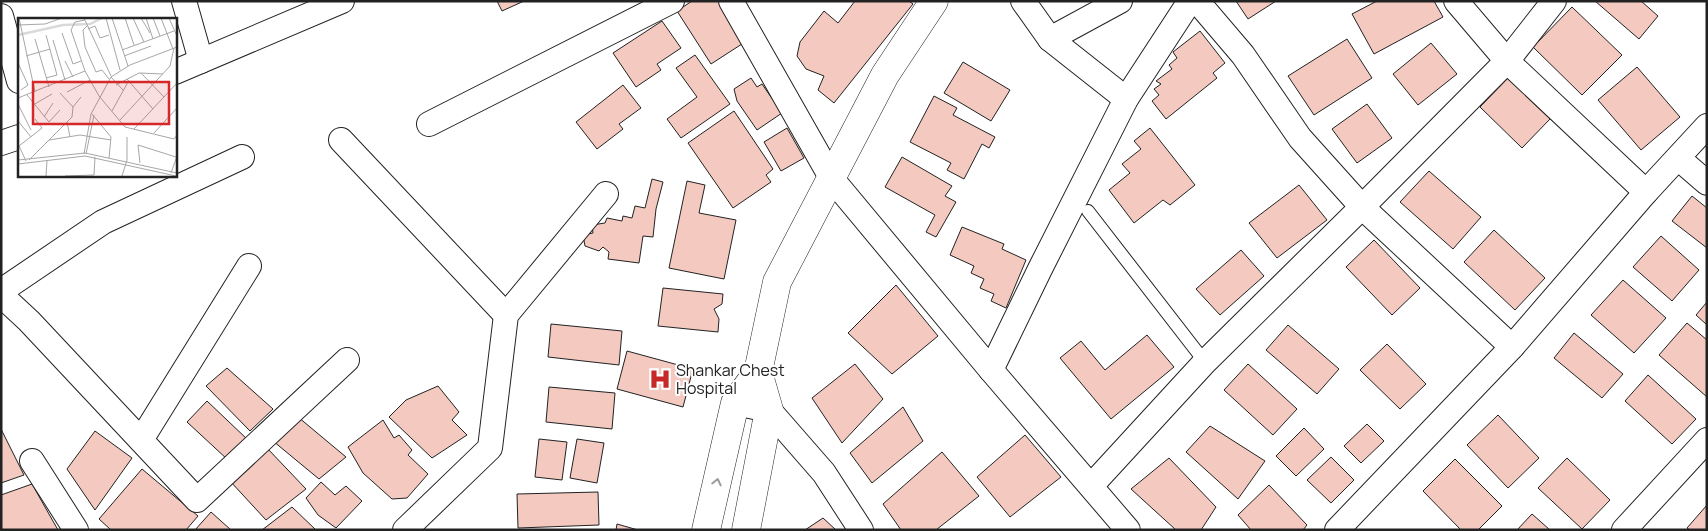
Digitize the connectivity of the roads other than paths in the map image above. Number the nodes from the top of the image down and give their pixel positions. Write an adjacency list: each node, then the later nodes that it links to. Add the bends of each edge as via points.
1 (184, 1): 14 (street)
2 (342, 1): 14 (street)
3 (672, 1): 19 (street)
4 (731, 1): 26 (street)
5 (934, 1): 26 (street, via 885,75)
6 (1023, 1): 13 (street)
7 (1120, 1): 13 (street)
8 (1190, 1): 18 (street)
9 (1197, 1): 30 (street, via 1243,54 1300,138)
10 (1456, 1): 15 (street)
11 (1554, 1): 15 (street)
12 (1, 16): 17 (street)
13 (1050, 39): 18 (street)
14 (201, 61): 16 (street)
15 (1507, 61): 28 (street); 30 (street)
16 (176, 72)
17 (18, 77)
18 (1126, 99): 39 (street)
19 (429, 124)
20 (1707, 126): 25 (street)
21 (18, 137): 23 (street)
22 (342, 140): 35 (street)
23 (1, 143)
24 (242, 157): 33 (street, via 103,222)
25 (1678, 158): 27 (street); 28 (street)
26 (832, 179): 39 (street); 40 (street, via 777,282)
27 (1707, 183)
28 (1646, 192): 36 (street)
29 (606, 194): 35 (street)
30 (1362, 207): 36 (street); 38 (street)
31 (1088, 211): 38 (lane)
32 (249, 266): 43 (street)
33 (1, 291)
34 (1, 295): 43 (street)
35 (506, 314): 47 (street, via 490,448)
36 (1512, 347): 55 (street)
37 (347, 360): 43 (street, via 197,500)
38 (1205, 362): 46 (street)
39 (991, 370): 46 (street)
40 (758, 372): 41 (street); 42 (street)
41 (735, 403): 42 (street); 51 (street, one-way to 41)
42 (769, 410): 52 (street); 53 (street, via 824,473)
43 (141, 440)
44 (1707, 440): 56 (street)
45 (32, 462): 48 (street)
46 (1090, 486): 54 (street)
47 (430, 506): 49 (street); 50 (street)
48 (76, 530)
49 (405, 530)
50 (435, 530)
51 (706, 530)
52 (746, 530)
53 (861, 530)
54 (1128, 530)
55 (1337, 530)
56 (1624, 530)

